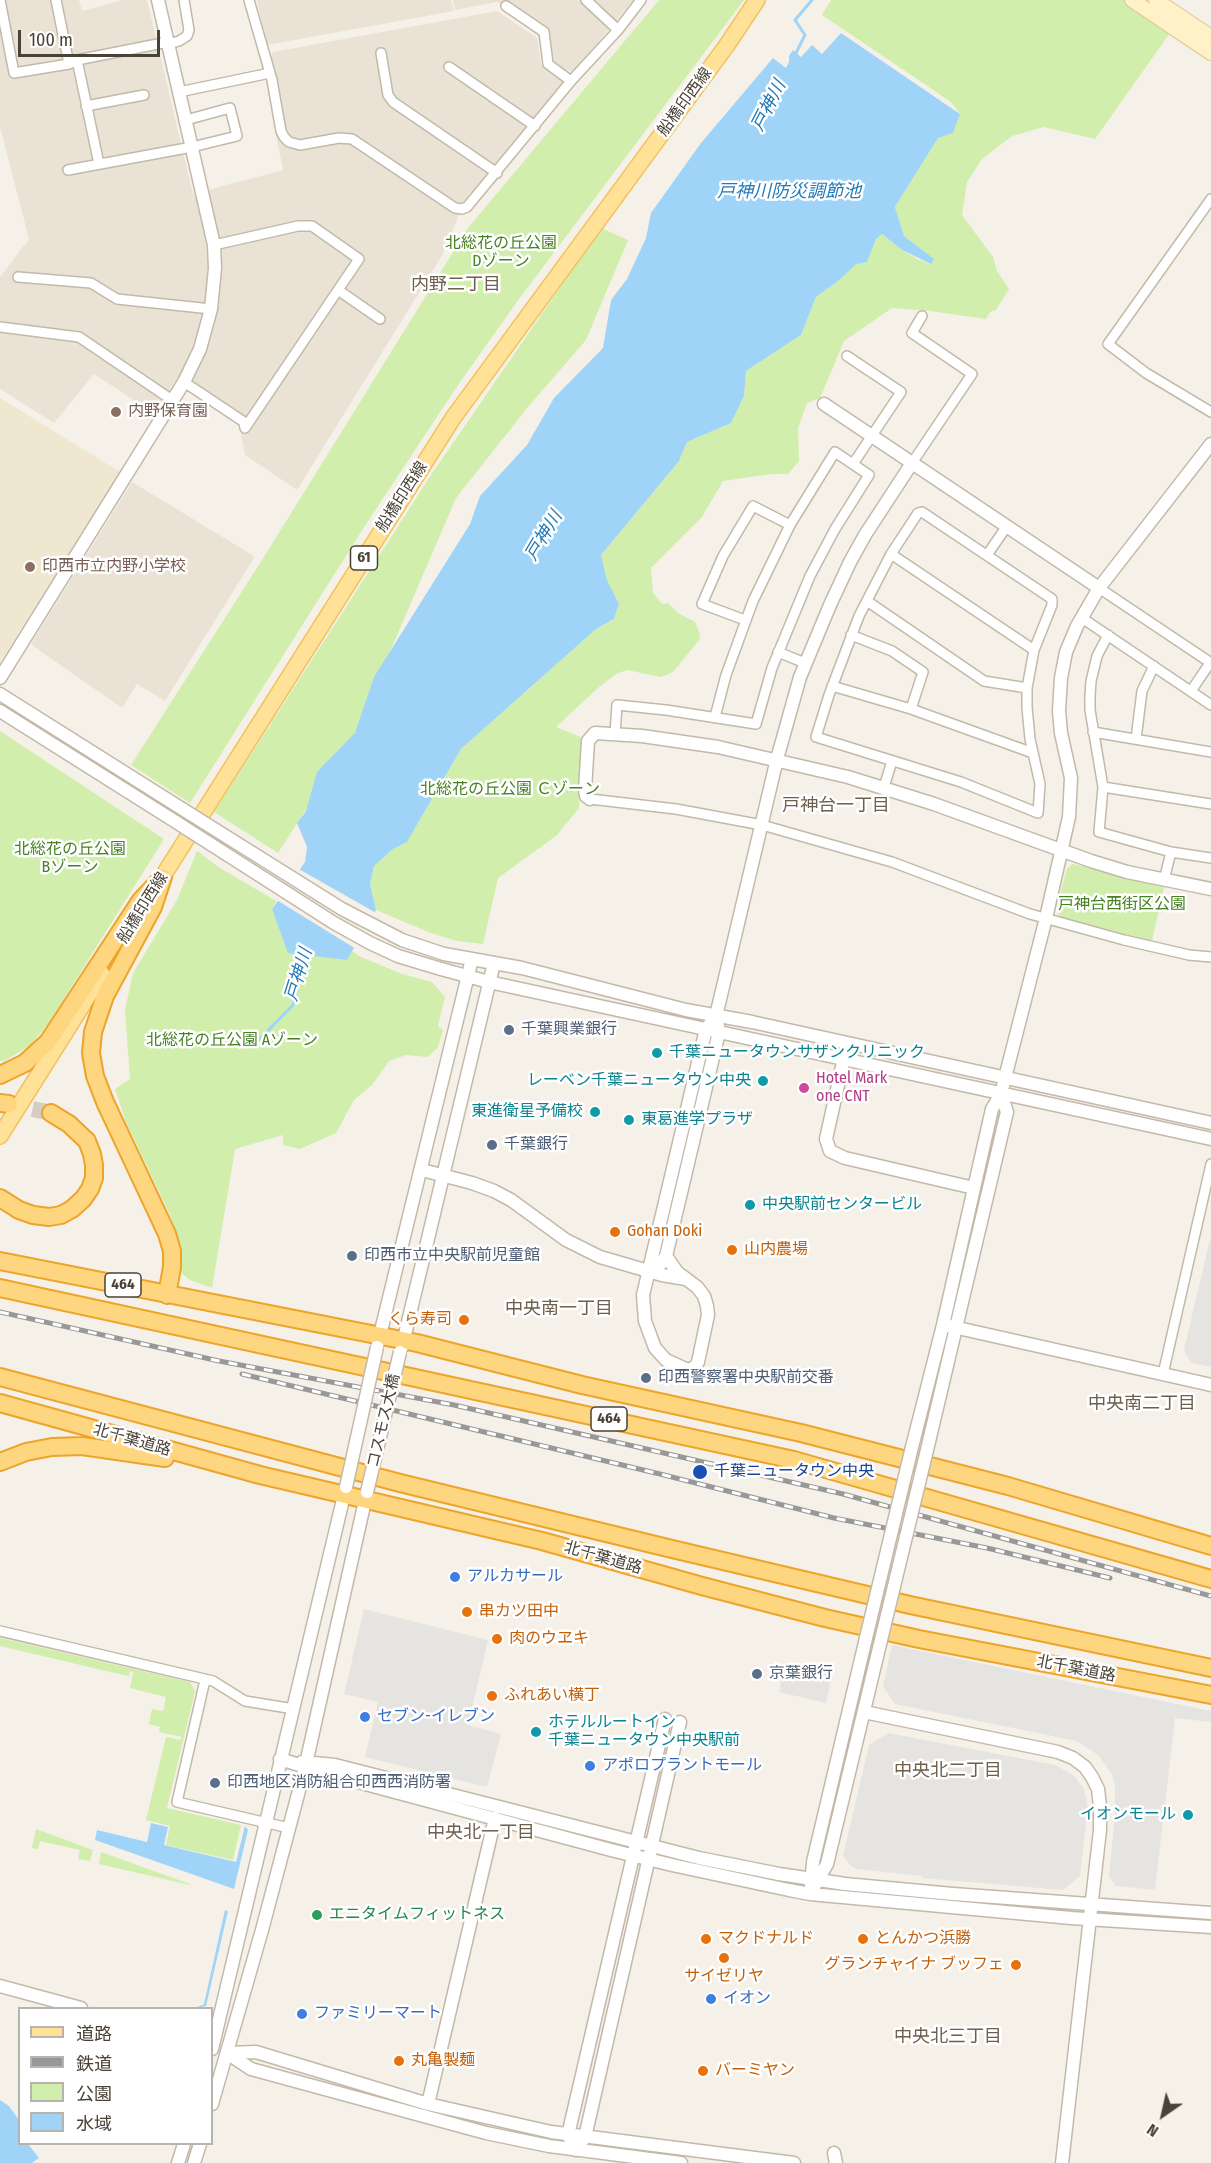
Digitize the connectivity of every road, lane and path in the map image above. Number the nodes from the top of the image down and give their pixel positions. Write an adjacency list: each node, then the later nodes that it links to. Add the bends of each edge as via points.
1 (0, 0): 17 (street, via 15,74)
2 (56, 0): 17 (street)
3 (158, 0): 14 (street)
4 (184, 0): 14 (street, via 187,36)
5 (249, 0): 19 (street)
6 (586, 0): 12 (street)
7 (641, 0): 12 (street)
8 (758, 0): 86 (main road, 船橋印西線 / 61, via 453,418)
9 (1132, 0): 16 (main road)
10 (1156, 0): 13 (main road)
11 (506, 6): 20 (street, via 544,32 548,64)
12 (618, 30): 20 (street)
13 (1211, 37)
14 (168, 43): 17 (street); 21 (street)
15 (381, 53): 29 (street, via 388,95 393,102)
16 (1211, 53)
17 (73, 62): 23 (street)
18 (449, 67): 25 (street)
19 (270, 73): 21 (street); 29 (street, via 281,131 295,144 352,139 454,208 467,207)
20 (571, 81): 25 (street)
21 (179, 92): 24 (street)
22 (144, 95): 23 (street)
23 (86, 106): 27 (street)
24 (186, 120): 26 (street); 26 (street, via 230,108 237,136)
25 (535, 126): 29 (street)
26 (192, 147): 27 (street); 31 (street)
27 (99, 164): 28 (street)
28 (68, 170)
29 (497, 173)
30 (1211, 199): 42 (street, via 1108,344 1146,373)
31 (214, 245): 33 (street, via 312,226 359,259); 34 (street)
32 (18, 277): 34 (street, via 91,283 117,299)
33 (338, 290): 36 (street); 39 (street, via 245,428 244,422)
34 (211, 309): 39 (street, via 200,349)
35 (922, 316): 45 (street, via 912,333 972,374)
36 (380, 319)
37 (0, 327): 40 (street, via 79,337)
38 (847, 356): 43 (street, via 901,392)
39 (184, 382): 40 (street)
40 (172, 400): 62 (street)
41 (824, 404): 43 (street)
42 (1211, 412)
43 (872, 436): 45 (street); 46 (street)
44 (1211, 444): 51 (street)
45 (912, 463): 48 (street); 59 (street, via 850,562)
46 (853, 464): 47 (street, via 835,452); 58 (street, via 869,474 810,576)
47 (790, 525): 54 (street); 54 (street, via 753,506 723,556 702,604)
48 (1007, 526): 50 (street); 51 (street)
49 (891, 554): 50 (street, via 922,512); 52 (street); 57 (street)
50 (987, 555): 57 (street, via 1052,599)
51 (1099, 588): 53 (street); 60 (street)
52 (867, 601): 55 (street); 64 (street, via 984,681)
53 (1082, 618): 56 (street); 83 (street, via 1066,652 1059,701 1071,789)
54 (745, 621): 70 (street)
55 (851, 635): 63 (street); 68 (street, via 892,651 923,672)
56 (1107, 635): 61 (street); 71 (street, via 1091,681)
57 (1034, 650): 64 (street)
58 (778, 652): 59 (street); 70 (street, via 756,724)
59 (806, 663): 76 (street)
60 (1210, 663): 65 (street)
61 (1154, 666): 65 (street); 73 (street, via 1142,691)
62 (0, 678)
63 (832, 686): 68 (street); 77 (street, via 816,737)
64 (1027, 688): 75 (street)
65 (1191, 691): 67 (street)
66 (0, 694): 91 (street, bridge, via 369,924 402,940)
67 (1211, 705)
68 (911, 709): 75 (street)
69 (0, 711): 93 (street, bridge, via 334,923 398,956)
70 (715, 717): 72 (street, via 617,705)
71 (1094, 732): 73 (street); 79 (street)
72 (615, 734): 76 (street); 80 (street, via 595,733 588,741 585,790)
73 (1136, 739): 74 (street)
74 (1211, 752)
75 (1033, 753): 77 (street, via 1040,784 1038,813 961,782)
76 (777, 759): 78 (street); 82 (street)
77 (892, 761): 78 (street)
78 (884, 787): 83 (street)
79 (1103, 787): 81 (street); 84 (street, via 1099,832)
80 (590, 799): 82 (street)
81 (1211, 804)
82 (762, 825): 89 (street, via 892,862); 95 (street)
83 (1062, 852): 87 (street); 89 (street)
84 (1171, 852): 85 (street); 87 (street)
85 (1211, 858)
86 (163, 877): 99 (highway, via 141,900 48,1042 25,1063); 104 (main road, 船橋印西線 / 61); 118 (highway, via 153,907 105,996 93,1032 91,1053 105,1102 167,1234 172,1268)
87 (1164, 880): 88 (street)
88 (1211, 890)
89 (1046, 918): 90 (street, via 1124,940); 100 (street)
90 (1211, 957)
91 (472, 959): 92 (street); 93 (street, コスモス大橋)
92 (494, 963): 94 (street, コスモス大橋); 95 (street)
93 (468, 977): 94 (street); 107 (street, コスモス大橋)
94 (489, 982): 96 (street); 108 (street, コスモス大橋)
95 (717, 1016): 96 (street); 97 (street); 100 (street)
96 (706, 1029): 97 (street); 114 (street)
97 (719, 1032): 98 (street); 112 (street)
98 (844, 1058): 101 (street); 109 (street, via 826,1139 830,1151 845,1158)
99 (0, 1075)
100 (1005, 1078): 101 (street); 103 (street)
101 (1001, 1094): 105 (street); 109 (street, via 992,1109); 119 (street, via 1006,1112)
102 (51, 1113): 110 (highway, via 87,1141 94,1165 90,1189 72,1209 49,1217 33,1215)
103 (1211, 1123)
104 (0, 1136)
105 (1211, 1139)
106 (1211, 1164): 122 (street)
107 (422, 1170): 108 (street); 120 (street, コスモス大橋)
108 (443, 1175): 114 (street, via 502,1196 585,1251); 121 (street, コスモス大橋)
109 (974, 1188): 119 (street)
110 (0, 1198)
111 (0, 1253): 115 (highway, via 73,1270)
112 (666, 1256): 114 (street, via 659,1266); 116 (street, via 676,1272)
113 (0, 1261): 115 (highway, 464)
114 (647, 1270): 116 (street); 116 (street, via 643,1310 649,1335 666,1360 688,1370 698,1362 708,1315 704,1296)
115 (90, 1278): 118 (highway, 464)
116 (687, 1280)
117 (0, 1288): 131 (highway, 464, via 794,1460)
118 (166, 1295): 120 (highway, 464)
119 (949, 1326): 122 (street); 137 (street, bridge, via 927,1450); 149 (street, bridge, via 912,1447 813,1862)
120 (378, 1341): 121 (highway, 464); 128 (street, コスモス大橋, bridge)
121 (402, 1346): 129 (street, コスモス大橋, bridge); 130 (highway, 464, via 894,1456)
122 (1163, 1374): 124 (street)
123 (0, 1377): 133 (highway, 北千葉道路, via 649,1544 910,1605)
124 (1211, 1385)
125 (0, 1403): 127 (highway, 北千葉道路)
126 (0, 1462): 127 (highway, via 26,1452 82,1446)
127 (260, 1475): 128 (highway, 北千葉道路)
128 (345, 1491): 129 (highway, 北千葉道路); 136 (street, コスモス大橋)
129 (366, 1496): 135 (highway, 北千葉道路, via 825,1618); 141 (street, コスモス大橋)
130 (1211, 1546)
131 (1211, 1579)
132 (0, 1631): 134 (street)
133 (1211, 1668)
134 (205, 1680): 136 (street, via 245,1701); 143 (street, via 177,1802)
135 (1211, 1695)
136 (294, 1709): 140 (street, コスモス大橋)
137 (864, 1712): 149 (street, via 827,1864); 151 (street, via 1058,1752 1085,1767 1098,1789 1100,1807)
138 (665, 1719): 145 (street)
139 (680, 1722): 146 (street)
140 (280, 1760): 141 (street); 143 (street, コスモス大橋)
141 (305, 1765): 142 (street); 144 (street, コスモス大橋); 145 (street, via 335,1765)
142 (495, 1818): 147 (street); 161 (street)
143 (266, 1822): 144 (street); 157 (street, コスモス大橋)
144 (289, 1828): 159 (street, コスモス大橋)
145 (637, 1842): 146 (street); 147 (street)
146 (652, 1845): 148 (street); 149 (street)
147 (633, 1855): 148 (street); 162 (street)
148 (649, 1859): 150 (street); 163 (street)
149 (815, 1880): 150 (street); 151 (street)
150 (810, 1894): 153 (street)
151 (1091, 1904): 152 (street); 153 (street)
152 (1211, 1913)
153 (1089, 1920): 154 (street); 171 (street)
154 (1211, 1927)
155 (0, 1986): 156 (street)
156 (77, 2007)
157 (213, 2044)
158 (213, 2048): 159 (street)
159 (227, 2053): 160 (street, コスモス大橋); 161 (street, via 256,2052); 166 (street, via 251,2069 486,2133)
160 (213, 2101)
161 (428, 2104): 162 (street)
162 (568, 2135): 163 (street); 166 (street)
163 (585, 2137): 166 (street); 170 (street)
164 (184, 2145): 167 (street)
165 (200, 2145): 168 (street)
166 (576, 2150): 169 (street)
167 (178, 2163)
168 (194, 2163)
169 (681, 2163)
170 (794, 2163)
171 (1062, 2163)

